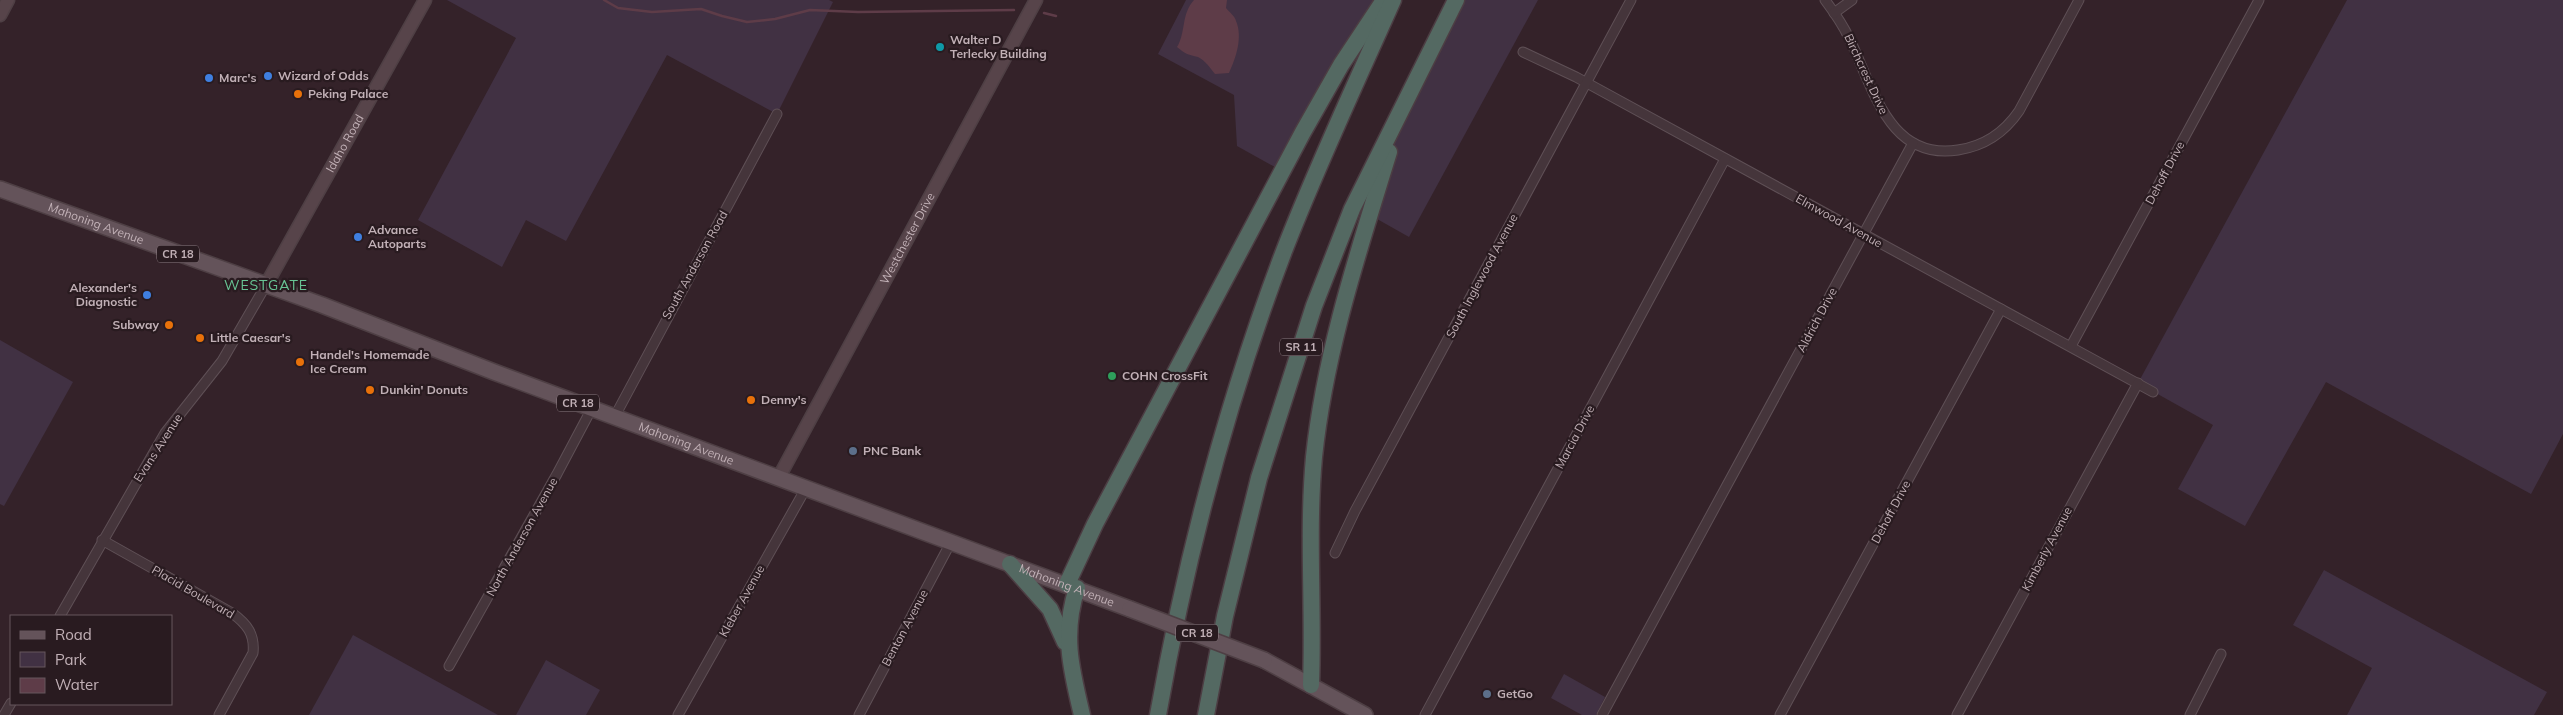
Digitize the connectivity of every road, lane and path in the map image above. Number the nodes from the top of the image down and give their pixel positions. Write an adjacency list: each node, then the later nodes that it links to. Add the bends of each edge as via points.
1 (8, 0): 13 (street)
2 (425, 0): 22 (street, Idaho Road)
3 (1036, 0): 29 (street, Westchester Drive)
4 (1384, 0): 35 (highway, via 1303,132 1104,507)
5 (1393, 0): 45 (highway, via 1320,163 1253,336 1194,542)
6 (1456, 0): 16 (highway, SR 11)
7 (1631, 0): 15 (street, South Inglewood Avenue)
8 (1825, 0): 12 (street, Birchcrest Drive)
9 (1852, 0): 12 (street)
10 (2079, 0): 18 (street, via 2020,110 1999,135 1978,146 1952,151)
11 (2258, 0): 24 (street, Dehoff Drive)
12 (1834, 13): 18 (street, Birchcrest Drive, via 1883,113 1898,133)
13 (0, 15)
14 (1523, 52): 15 (street, Elmwood Avenue)
15 (1586, 84): 19 (street, Elmwood Avenue); 33 (street, South Inglewood Avenue)
16 (1402, 109): 40 (highway, via 1345,298 1319,415 1312,496); 46 (highway, SR 11, via 1352,208 1282,400 1239,557)
17 (776, 114): 28 (street, South Anderson Road)
18 (1913, 143): 21 (street, Aldrich Drive)
19 (1725, 159): 21 (street, Elmwood Avenue); 48 (street, Marcia Drive)
20 (0, 189): 22 (main road, Mahoning Avenue / CR 18)
21 (1864, 234): 23 (street, Elmwood Avenue); 49 (street, Aldrich Drive)
22 (266, 285): 27 (main road, Mahoning Avenue / CR 18); 31 (street, Evans Avenue, via 222,361 165,433)
23 (2001, 308): 24 (street, Elmwood Avenue); 50 (street, Dehoff Drive)
24 (2071, 346): 25 (street, Elmwood Avenue)
25 (2138, 383): 26 (street, Elmwood Avenue); 51 (street, Kimberly Avenue)
26 (2154, 392)
27 (592, 408): 28 (main road, Mahoning Avenue / CR 18); 39 (street, North Anderson Avenue)
28 (615, 416): 29 (main road, Mahoning Avenue / CR 18)
29 (779, 477): 30 (main road, Mahoning Avenue / CR 18)
30 (806, 488): 32 (main road, Mahoning Avenue / CR 18); 42 (street, Kleber Avenue)
31 (102, 540): 36 (street, Evans Avenue); 41 (street, Placid Boulevard, via 232,613 249,628 253,653)
32 (951, 542): 34 (main road, Mahoning Avenue / CR 18); 43 (street, Benton Avenue)
33 (1335, 554)
34 (1010, 564): 35 (main road, Mahoning Avenue / CR 18); 37 (highway, via 1050,609)
35 (1072, 586): 37 (highway); 40 (main road, Mahoning Avenue / CR 18, bridge, via 1264,660)
36 (61, 615)
37 (1069, 651): 44 (highway)
38 (2221, 654): 52 (street)
39 (450, 666)
40 (1311, 685): 47 (main road, Mahoning Avenue / CR 18)
41 (219, 715)
42 (678, 715)
43 (860, 715)
44 (1082, 715)
45 (1158, 715)
46 (1206, 715)
47 (1365, 715)
48 (1425, 715)
49 (1602, 715)
50 (1780, 715)
51 (1957, 715)
52 (2190, 715)

